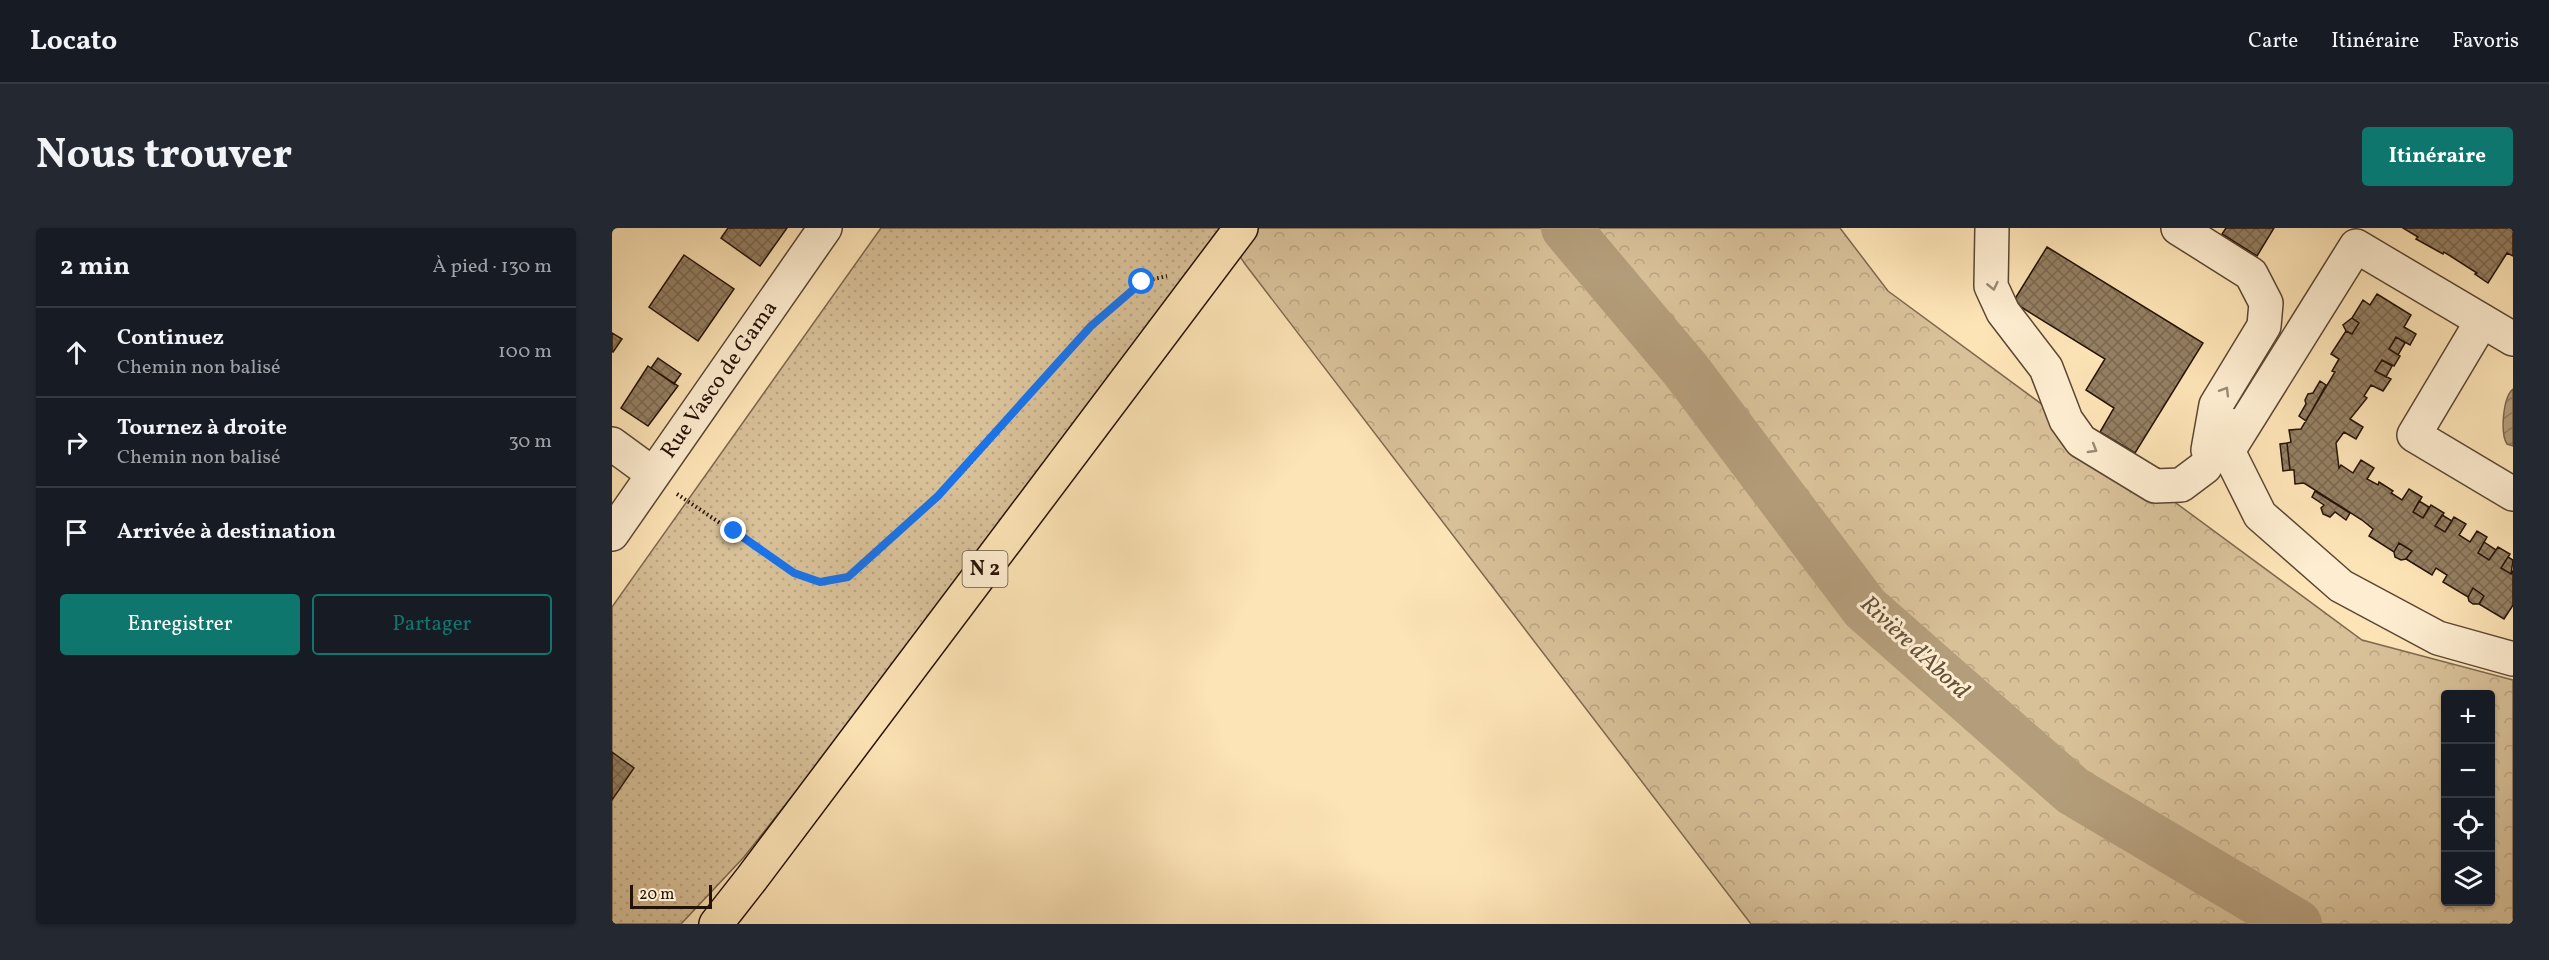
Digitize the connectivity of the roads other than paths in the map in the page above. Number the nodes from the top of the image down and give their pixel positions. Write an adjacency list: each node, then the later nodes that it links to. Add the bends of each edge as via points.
1 (825, 228): 10 (street, Rue Vasco de Gama)
2 (1241, 228): 14 (main road, N 2)
3 (1992, 228): 9 (street, one-way to 9, via 1991,286 2003,312 2046,368 2066,420 2081,441 2155,486 2181,484)
4 (2178, 228): 9 (street, one-way to 4, via 2217,405 2264,326 2266,303 2251,274)
5 (2348, 228): 9 (street)
6 (2482, 321): 7 (street); 11 (street, via 2414,435); 13 (street, via 2356,246 2228,451 2260,515 2342,586 2438,638)
7 (2513, 339)
8 (612, 444): 10 (street)
9 (2205, 467)
10 (653, 474): 12 (street, Rue Vasco de Gama)
11 (2513, 494)
12 (612, 534)
13 (2513, 659)
14 (753, 878): 15 (main road); 16 (main road, N 2); 17 (main road)
15 (710, 924)
16 (716, 924)
17 (721, 924)

